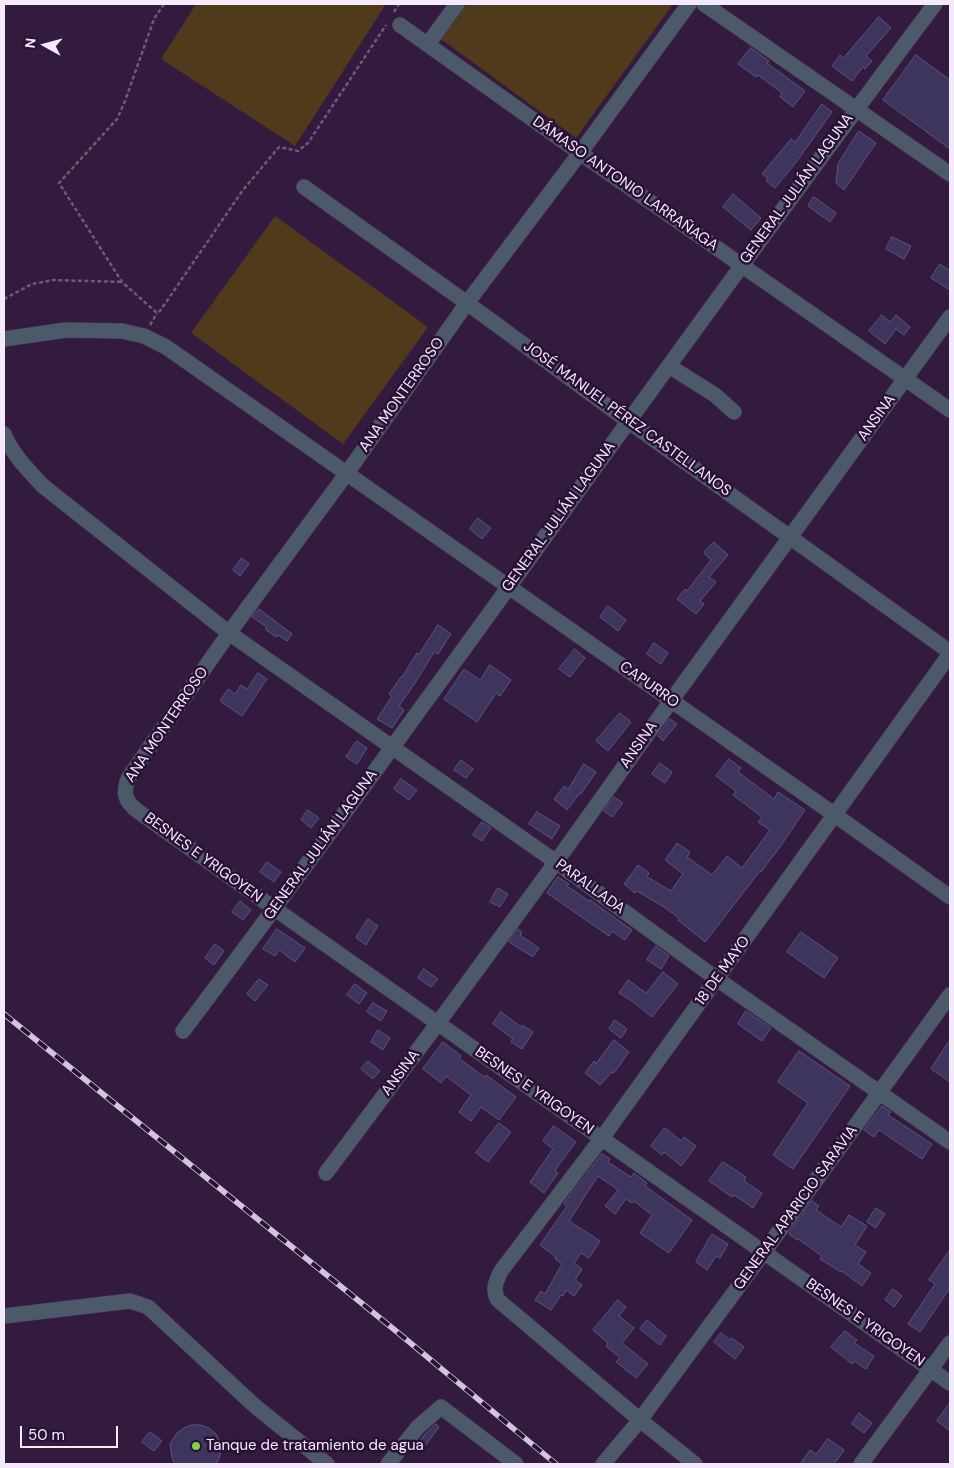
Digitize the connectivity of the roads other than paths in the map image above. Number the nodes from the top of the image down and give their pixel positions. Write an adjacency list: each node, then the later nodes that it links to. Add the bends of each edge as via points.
1 (457, 4): 6 (street)
2 (689, 4): 8 (street, ANA MONTERROSO)
3 (704, 4): 7 (street)
4 (935, 4): 7 (street, GENERAL JULIÁN LAGUNA)
5 (394, 19): 6 (street, DÁMASO ANTONIO LARRAÑAGA)
6 (428, 44): 8 (street, DÁMASO ANTONIO LARRAÑAGA)
7 (857, 108): 9 (street); 11 (street, GENERAL JULIÁN LAGUNA)
8 (580, 153): 11 (street, DÁMASO ANTONIO LARRAÑAGA); 12 (street, ANA MONTERROSO)
9 (950, 174)
10 (304, 187): 12 (street, JOSÉ MANUEL PÉREZ CASTELLANOS)
11 (741, 264): 15 (street, GENERAL JULIÁN LAGUNA); 16 (street, DÁMASO ANTONIO LARRAÑAGA)
12 (467, 302): 19 (street, JOSÉ MANUEL PÉREZ CASTELLANOS); 21 (street, ANA MONTERROSO)
13 (950, 317): 16 (street, ANSINA)
14 (4, 339): 21 (street, CAPURRO, via 66,330 122,331 144,336 166,347)
15 (669, 366): 18 (street, via 715,395); 19 (street, GENERAL JULIÁN LAGUNA)
16 (906, 379): 17 (street, DÁMASO ANTONIO LARRAÑAGA); 22 (street, ANSINA)
17 (950, 410)
18 (734, 412)
19 (628, 422): 22 (street, JOSÉ MANUEL PÉREZ CASTELLANOS); 23 (street, GENERAL JULIÁN LAGUNA)
20 (4, 434): 24 (street, PARALLADA, via 25,467 43,486)
21 (347, 473): 23 (street, CAPURRO); 24 (street, ANA MONTERROSO)
22 (790, 537): 25 (street, JOSÉ MANUEL PÉREZ CASTELLANOS); 26 (street, ANSINA)
23 (509, 587): 26 (street, CAPURRO); 27 (street, GENERAL JULIÁN LAGUNA)
24 (229, 633): 27 (street, PARALLADA); 28 (street, ANA MONTERROSO, via 129,778)
25 (950, 653): 29 (street, 18 DE MAYO)
26 (671, 701): 29 (street, CAPURRO); 30 (street, ANSINA)
27 (392, 748): 30 (street, PARALLADA); 32 (street, GENERAL JULIÁN LAGUNA)
28 (125, 792): 32 (street, BESNES E YRIGOYEN, via 133,807)
29 (835, 815): 31 (street, CAPURRO); 33 (street, 18 DE MAYO)
30 (556, 862): 33 (street, PARALLADA); 35 (street, ANSINA)
31 (950, 897)
32 (275, 909): 35 (street, BESNES E YRIGOYEN); 36 (street, GENERAL JULIÁN LAGUNA)
33 (717, 979): 37 (street, PARALLADA); 38 (street, 18 DE MAYO)
34 (950, 995): 37 (street, GENERAL APARICIO SARAVIA)
35 (438, 1023): 38 (street, BESNES E YRIGOYEN); 40 (street, ANSINA)
36 (183, 1031)
37 (880, 1092): 39 (street, PARALLADA); 41 (street, GENERAL APARICIO SARAVIA)
38 (602, 1138): 41 (street, BESNES E YRIGOYEN); 46 (street, 18 DE MAYO, via 501,1272 494,1288 504,1306)
39 (950, 1142)
40 (326, 1173)
41 (764, 1252): 44 (street, BESNES E YRIGOYEN); 46 (street, GENERAL APARICIO SARAVIA)
42 (4, 1316): 47 (street, via 130,1301 148,1307 256,1407)
43 (950, 1343): 44 (street)
44 (931, 1370): 45 (street, BESNES E YRIGOYEN); 52 (street)
45 (950, 1383)
46 (640, 1420): 50 (street, GENERAL APARICIO SARAVIA); 51 (street)
47 (327, 1464)
48 (388, 1464): 49 (street, via 418,1427 442,1407)
49 (516, 1464)
50 (603, 1464)
51 (695, 1464)
52 (861, 1464)

